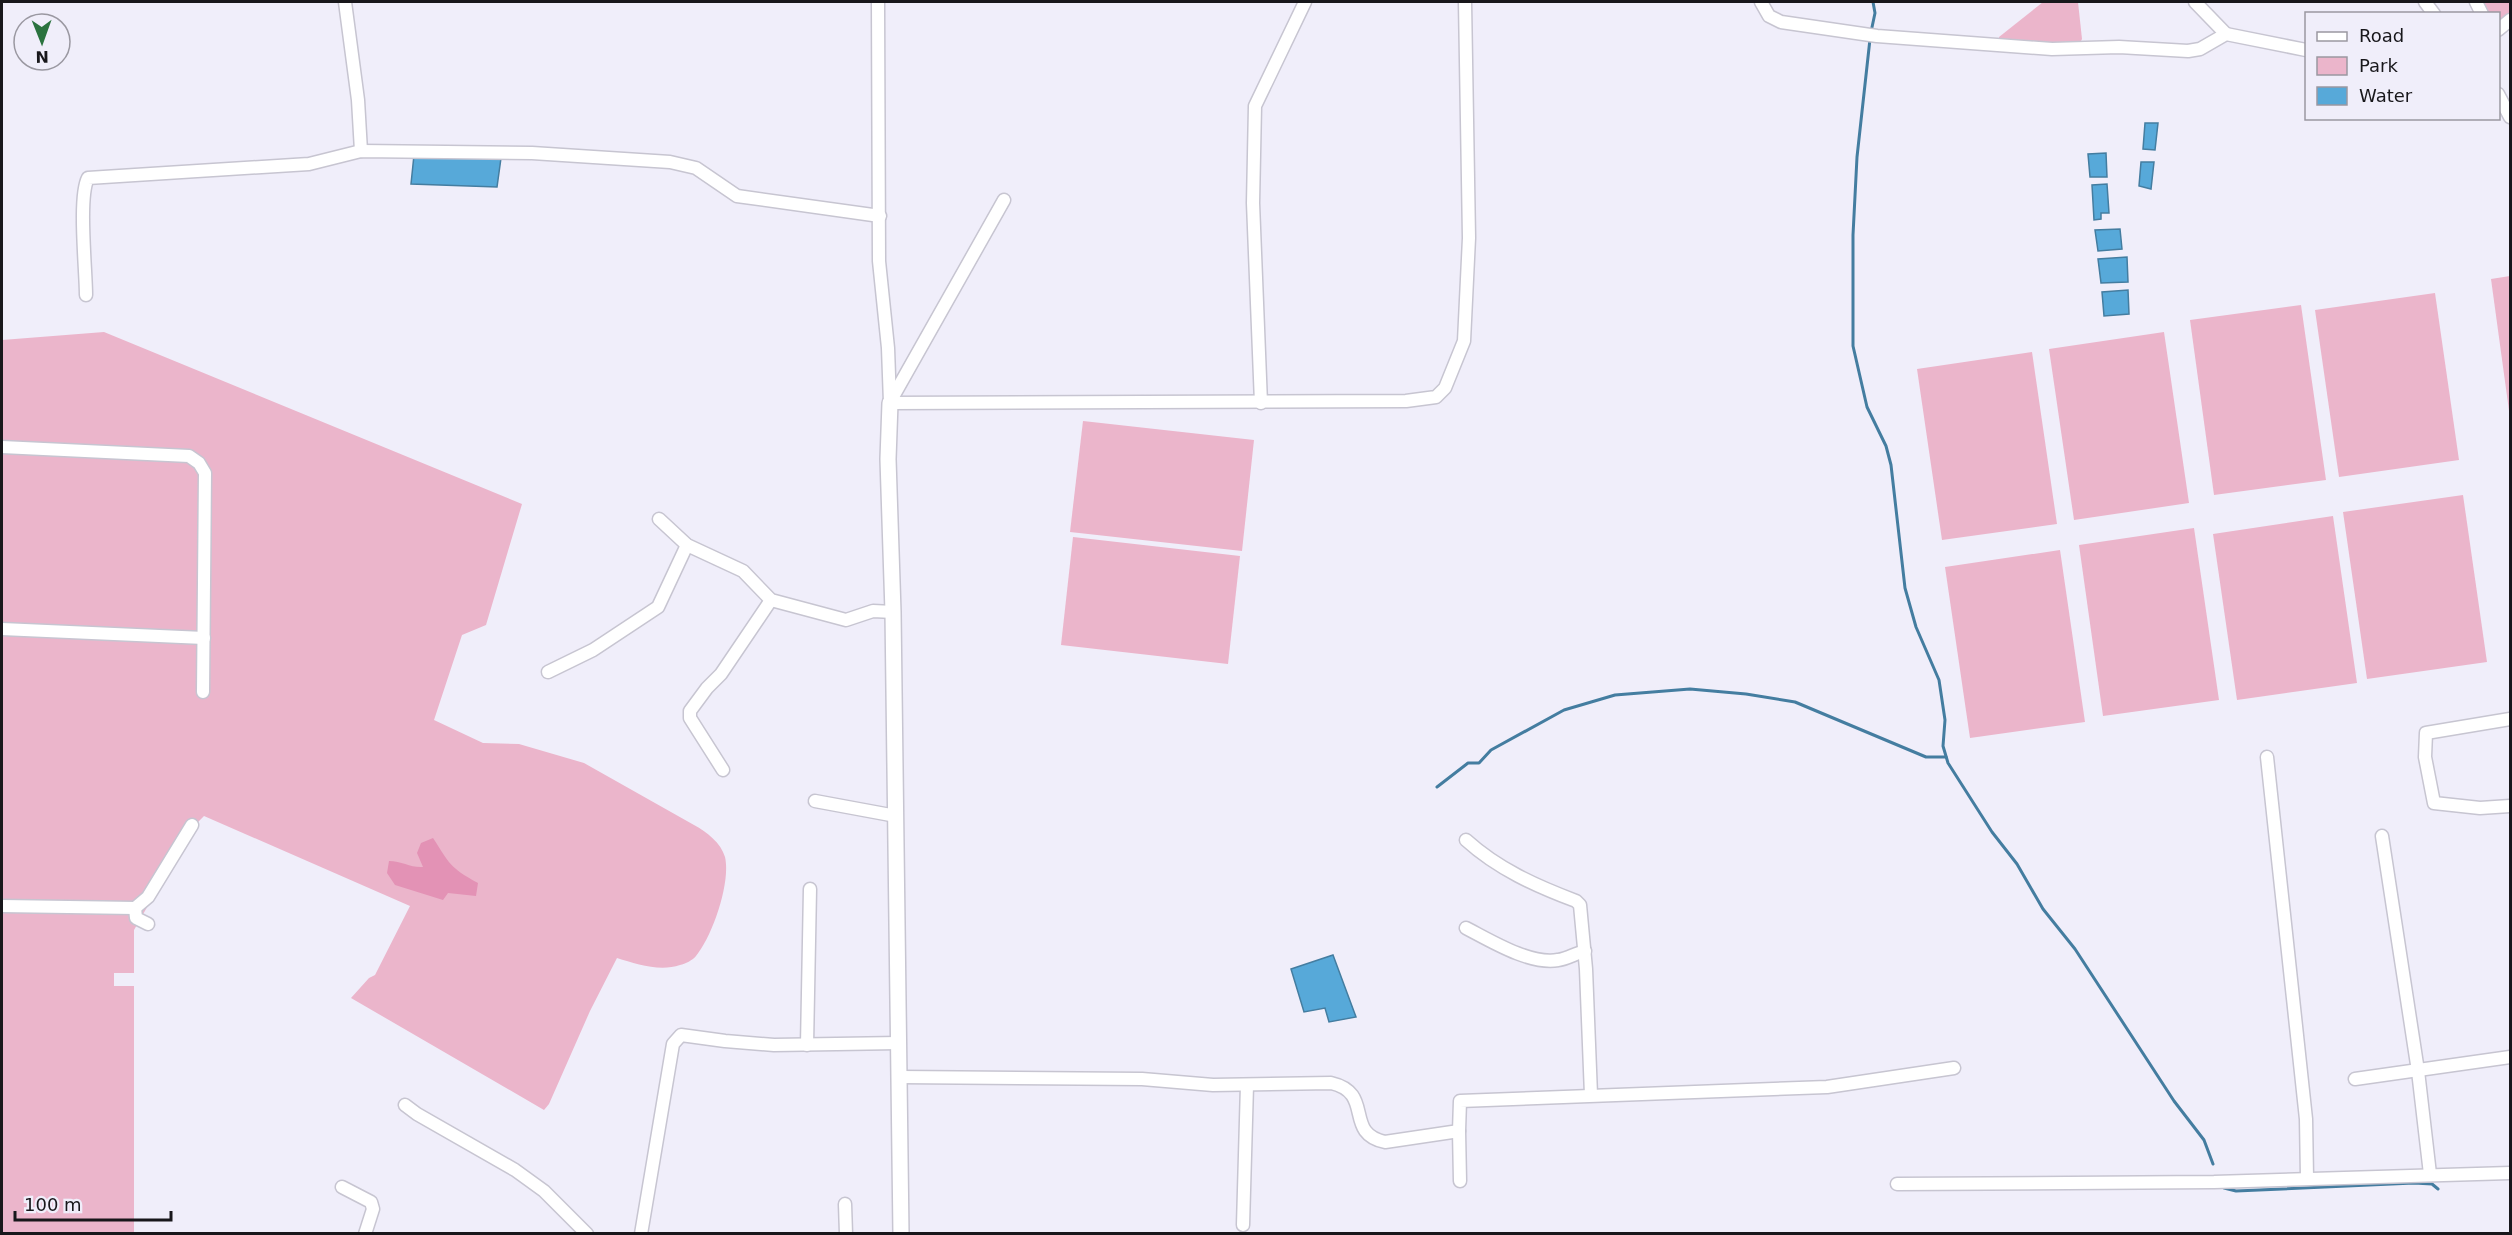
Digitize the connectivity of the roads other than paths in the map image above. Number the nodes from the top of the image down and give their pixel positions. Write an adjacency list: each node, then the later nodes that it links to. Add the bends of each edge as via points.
1 (345, 2): 11 (street)
2 (878, 2): 13 (street)
3 (1305, 2): 16 (street, via 1255,106 1253,121)
4 (1464, 2): 16 (street, via 1467,317 1464,341 1445,388 1426,400)
5 (1761, 2): 7 (street, via 1769,16 1781,22 2002,47 2052,50 2119,46 2188,51 2200,49)
6 (2195, 2): 7 (street)
7 (2226, 34): 8 (street)
8 (2305, 50)
9 (2500, 96): 10 (street)
10 (2511, 117)
11 (361, 151): 13 (street, via 510,152 670,162 696,168 737,196); 14 (street, via 309,164 88,178 84,200)
12 (1004, 200): 15 (street)
13 (880, 216): 15 (street, via 879,261)
14 (86, 295)
15 (890, 403): 16 (street); 21 (street)
16 (1261, 403)
17 (2, 447): 23 (street, via 189,456 199,463 205,473)
18 (659, 519): 19 (street)
19 (687, 545): 20 (street, via 743,571); 24 (street, via 658,607 593,650)
20 (771, 600): 21 (street, via 846,620 873,611); 28 (street, via 721,674 690,711 690,718)
21 (893, 612): 31 (street)
22 (2, 629): 23 (street)
23 (204, 638): 25 (street)
24 (548, 672)
25 (203, 692)
26 (2511, 719): 30 (street, via 2426,733 2425,757 2434,803 2480,808)
27 (2267, 757): 54 (street, via 2305,1108)
28 (723, 770)
29 (815, 801): 31 (street)
30 (2511, 806)
31 (896, 816): 41 (street)
32 (192, 825): 37 (street, via 148,897)
33 (2382, 836): 45 (street)
34 (1466, 840): 40 (street, via 1510,873 1576,901 1582,910)
35 (810, 889): 42 (street)
36 (2, 906): 37 (street)
37 (135, 908): 38 (street, via 136,918)
38 (148, 924)
39 (1466, 928): 40 (street, via 1515,953 1548,960)
40 (1585, 951): 49 (street)
41 (899, 1043): 42 (street); 46 (street)
42 (807, 1045): 62 (street, via 681,1035 673,1044)
43 (2511, 1057): 45 (street)
44 (1954, 1068): 49 (street, via 1827,1087)
45 (2418, 1071): 47 (street); 53 (street)
46 (900, 1077): 48 (street, via 1142,1079); 64 (street)
47 (2355, 1079)
48 (1247, 1085): 51 (street, via 1343,1086 1356,1100 1363,1128 1374,1140 1385,1142); 59 (street)
49 (1591, 1095): 51 (street, via 1460,1101)
50 (405, 1105): 61 (street, via 515,1170 544,1191)
51 (1459, 1131): 55 (street)
52 (2511, 1173): 53 (street)
53 (2430, 1174): 54 (street)
54 (2307, 1178): 56 (street)
55 (1460, 1181)
56 (1897, 1184)
57 (342, 1187): 60 (street, via 371,1202 373,1209)
58 (845, 1204): 63 (street)
59 (1243, 1225)
60 (365, 1233)
61 (587, 1233)
62 (641, 1233)
63 (846, 1233)
64 (901, 1233)

